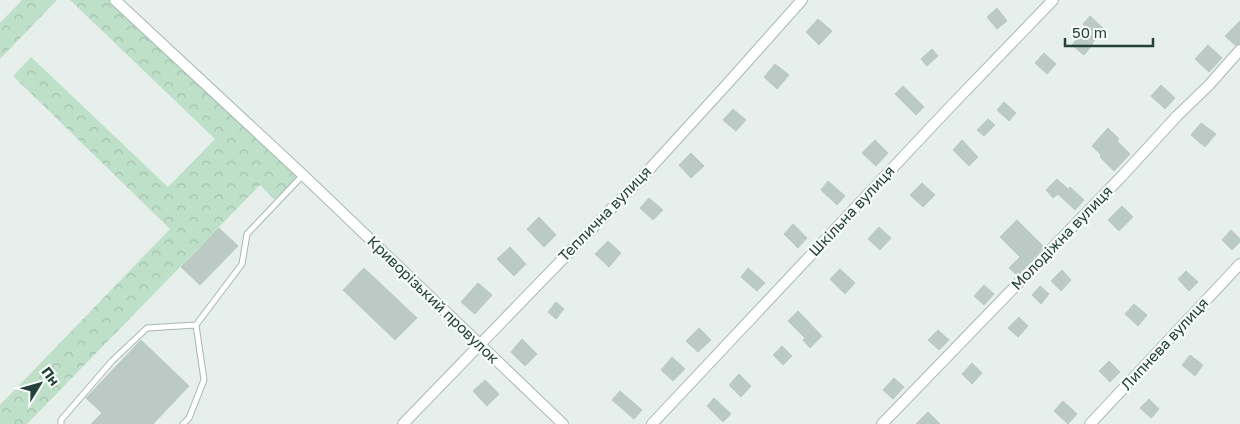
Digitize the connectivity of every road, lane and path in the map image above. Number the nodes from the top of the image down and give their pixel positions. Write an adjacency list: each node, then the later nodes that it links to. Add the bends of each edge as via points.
1 (116, 0): 5 (street, Криворізький провулок)
2 (802, 0): 8 (street, Теплична вулиця, via 645,174)
3 (1053, 0): 13 (street, Шкільна вулиця)
4 (1240, 50): 14 (street, Молодіжна вулиця)
5 (303, 175): 7 (lane, via 247,234 242,264); 8 (street, Криворізький провулок)
6 (1240, 264): 15 (street, Липнева вулиця)
7 (196, 325): 9 (lane, via 147,328 112,360); 10 (lane, via 204,380 189,418)
8 (479, 344): 11 (street, Теплична вулиця); 12 (street, Криворізький провулок)
9 (61, 424)
10 (183, 424)
11 (402, 424)
12 (563, 424)
13 (652, 424)
14 (882, 424)
15 (1090, 424)

